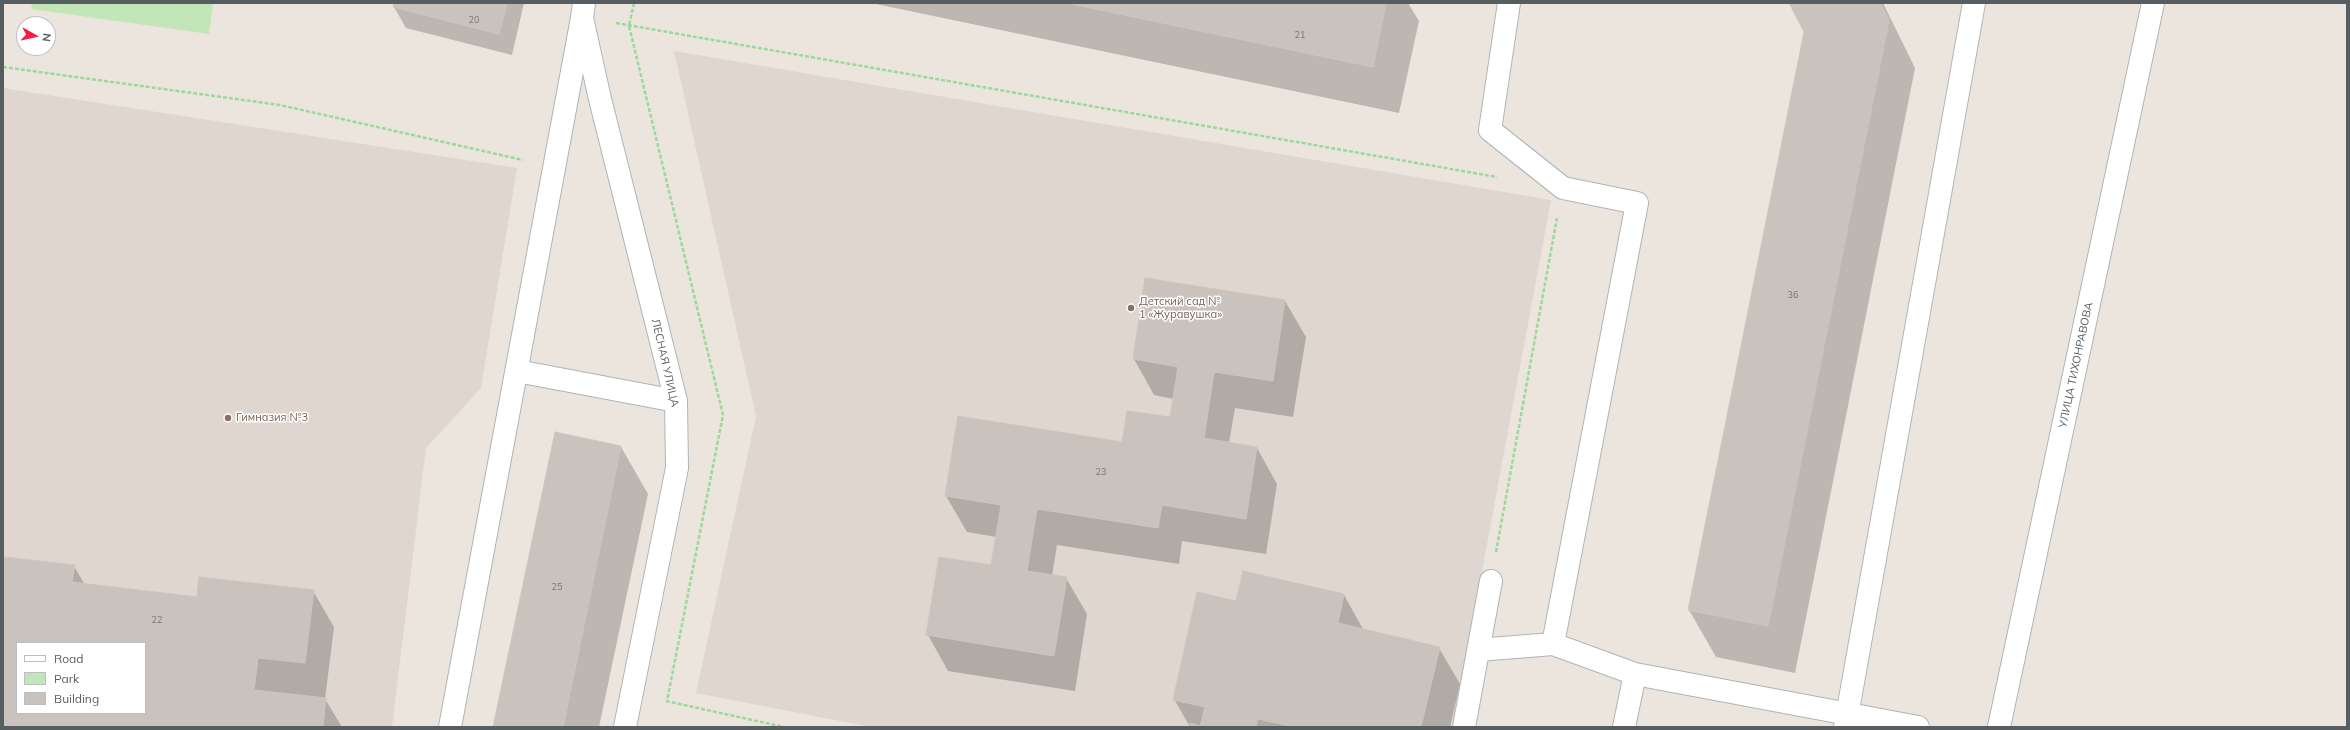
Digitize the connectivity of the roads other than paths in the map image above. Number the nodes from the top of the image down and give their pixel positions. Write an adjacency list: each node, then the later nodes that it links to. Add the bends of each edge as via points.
1 (1509, 3): 8 (main road, via 1490,130 1563,188 1637,203)
2 (1974, 3): 11 (main road)
3 (2154, 3): 17 (main road, УЛИЦА ТИХОНРАВОВА)
4 (583, 10): 5 (main road); 6 (main road, ЛЕСНАЯ УЛИЦА, via 600,99)
5 (517, 372): 6 (main road); 12 (main road)
6 (676, 401): 13 (main road, ЛЕСНАЯ УЛИЦА, via 677,468)
7 (1491, 581): 9 (main road)
8 (1553, 644): 9 (main road); 10 (main road)
9 (1478, 650): 14 (main road)
10 (1635, 674): 11 (main road); 15 (main road)
11 (1846, 720): 16 (main road)
12 (450, 727)
13 (625, 727)
14 (1464, 727)
15 (1624, 727)
16 (1918, 727)
17 (1999, 727)

